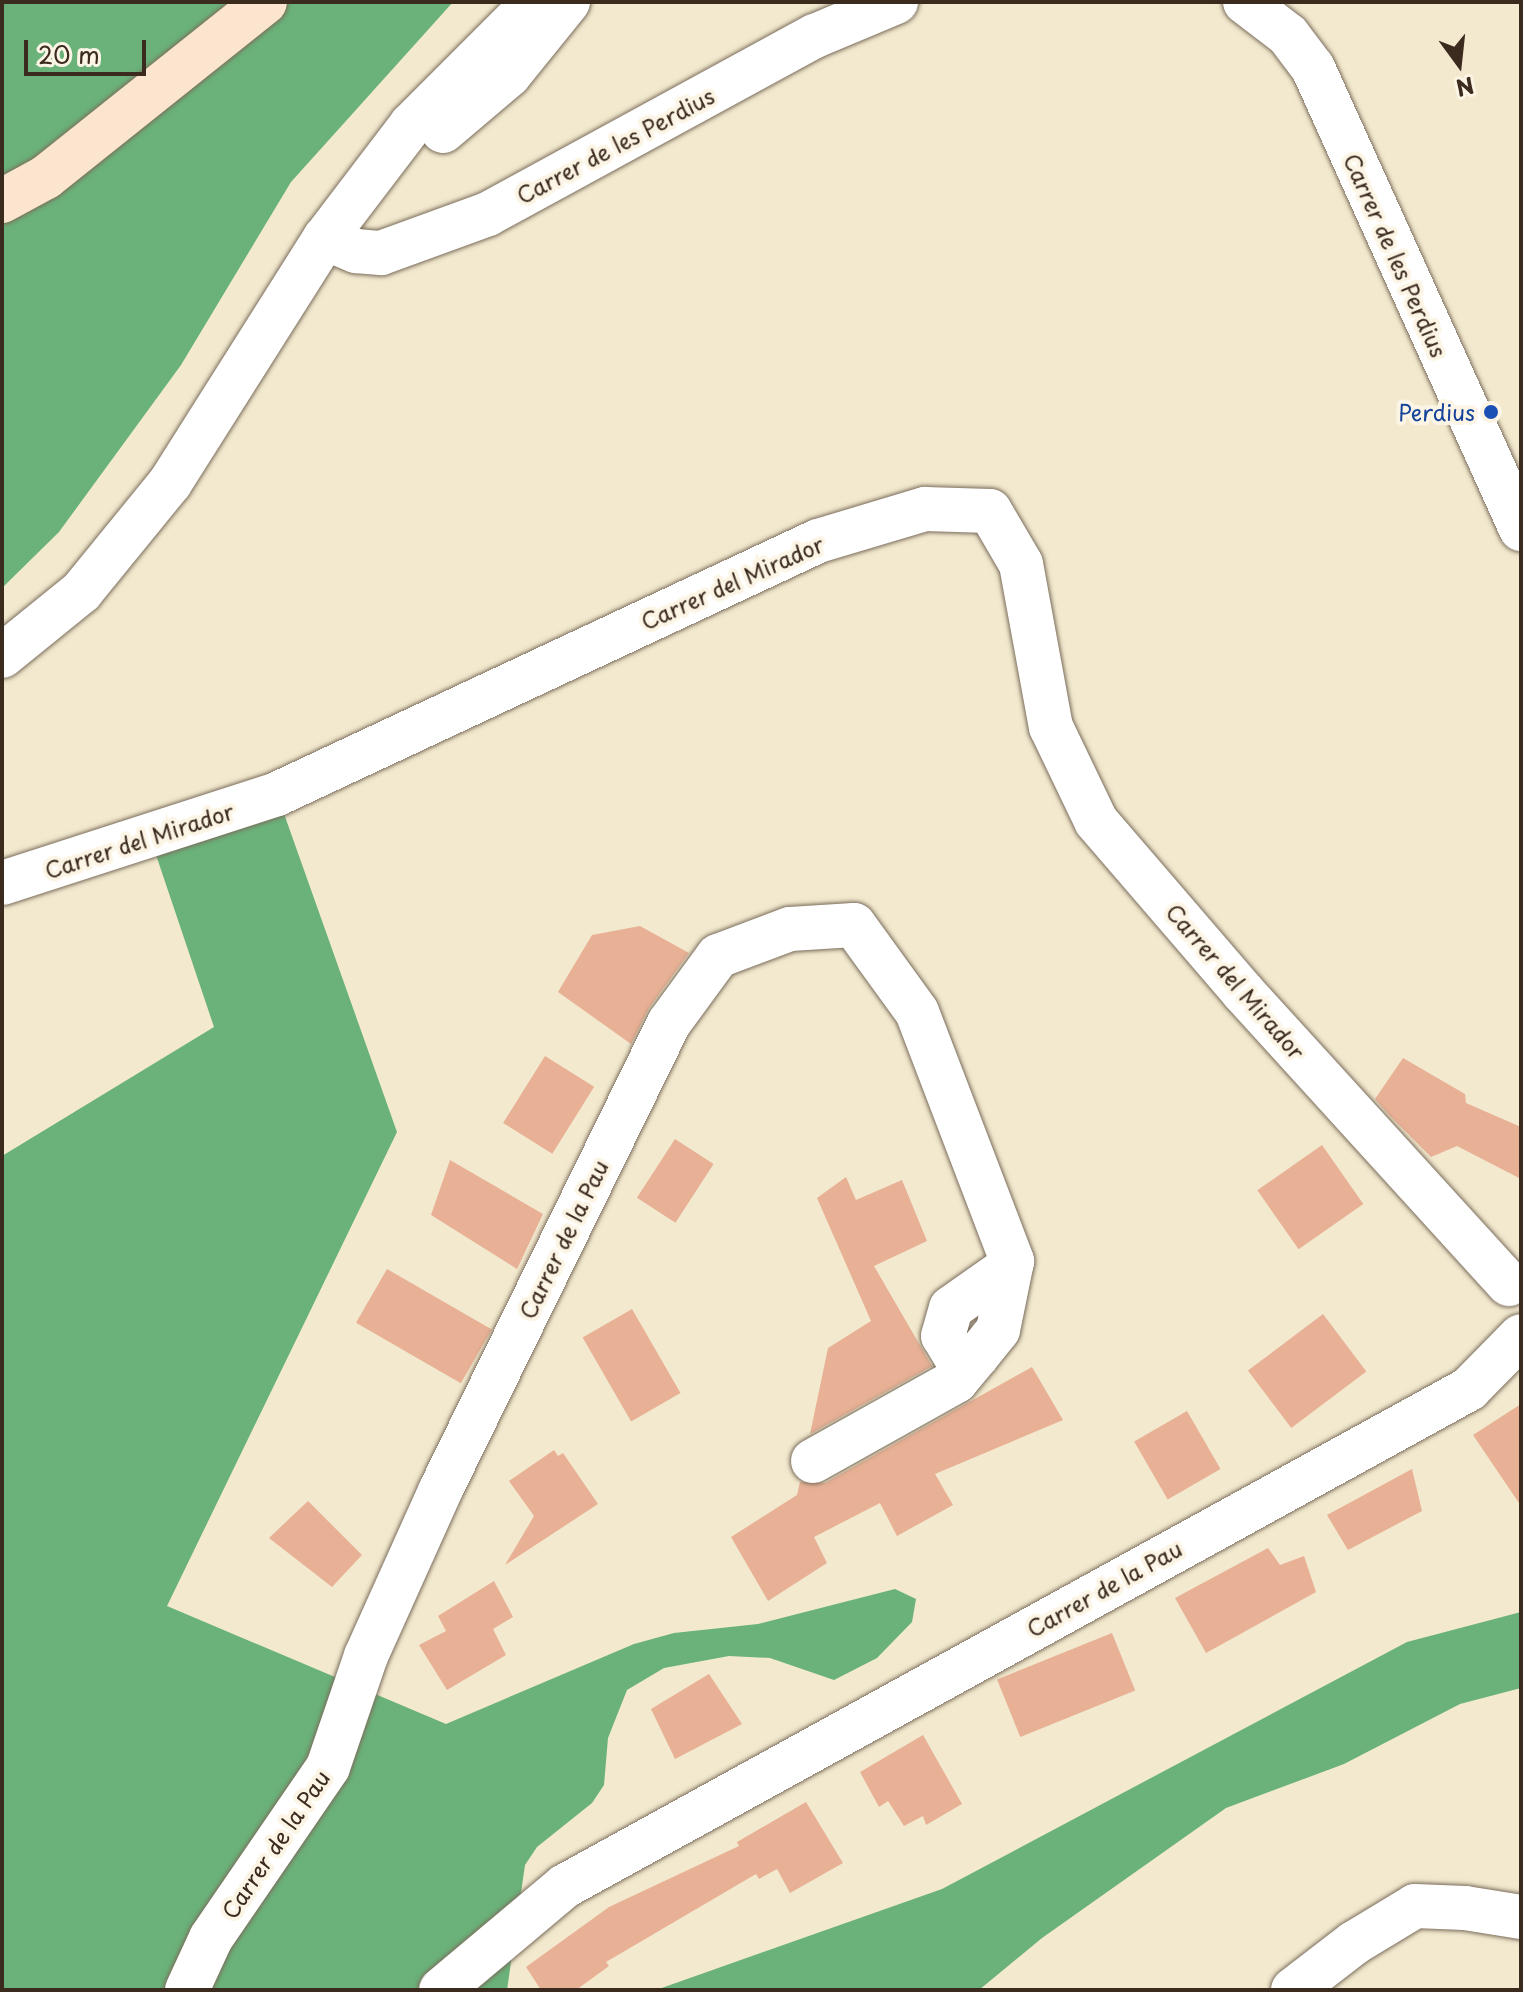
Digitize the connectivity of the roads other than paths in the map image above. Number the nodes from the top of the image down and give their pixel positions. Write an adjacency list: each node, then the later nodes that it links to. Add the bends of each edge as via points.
1 (265, 2): 7 (street, via 46,177)
2 (534, 2): 6 (street, via 411,125)
3 (568, 2): 6 (street, via 509,75 443,131)
4 (896, 2): 8 (street, Carrer de les Perdius, via 815,36 488,214 381,253 356,251)
5 (1245, 2): 9 (street, Carrer de les Perdius, via 1288,35 1313,68)
6 (375, 177): 8 (street)
7 (2, 201)
8 (325, 238): 10 (street, via 170,483 81,592)
9 (1521, 529)
10 (2, 656)
11 (2, 883): 12 (street, Carrer del Mirador, via 277,794 818,541 925,509 990,511 1021,564 1051,727 1096,821 1243,992)
12 (1515, 1278): 13 (street, via 1504,1309)
13 (1521, 1329)
14 (1521, 1336): 18 (street, Carrer de la Pau, via 1469,1389 565,1886)
15 (813, 1461): 17 (street, Carrer de la Pau, via 956,1381 998,1330 1011,1266 917,1012 854,925 790,929 718,956 669,1023 440,1491 366,1656 328,1767 211,1938)
16 (1521, 1917): 19 (street, via 1415,1906 1354,1943)
17 (187, 1990)
18 (441, 1990)
19 (1293, 1990)

